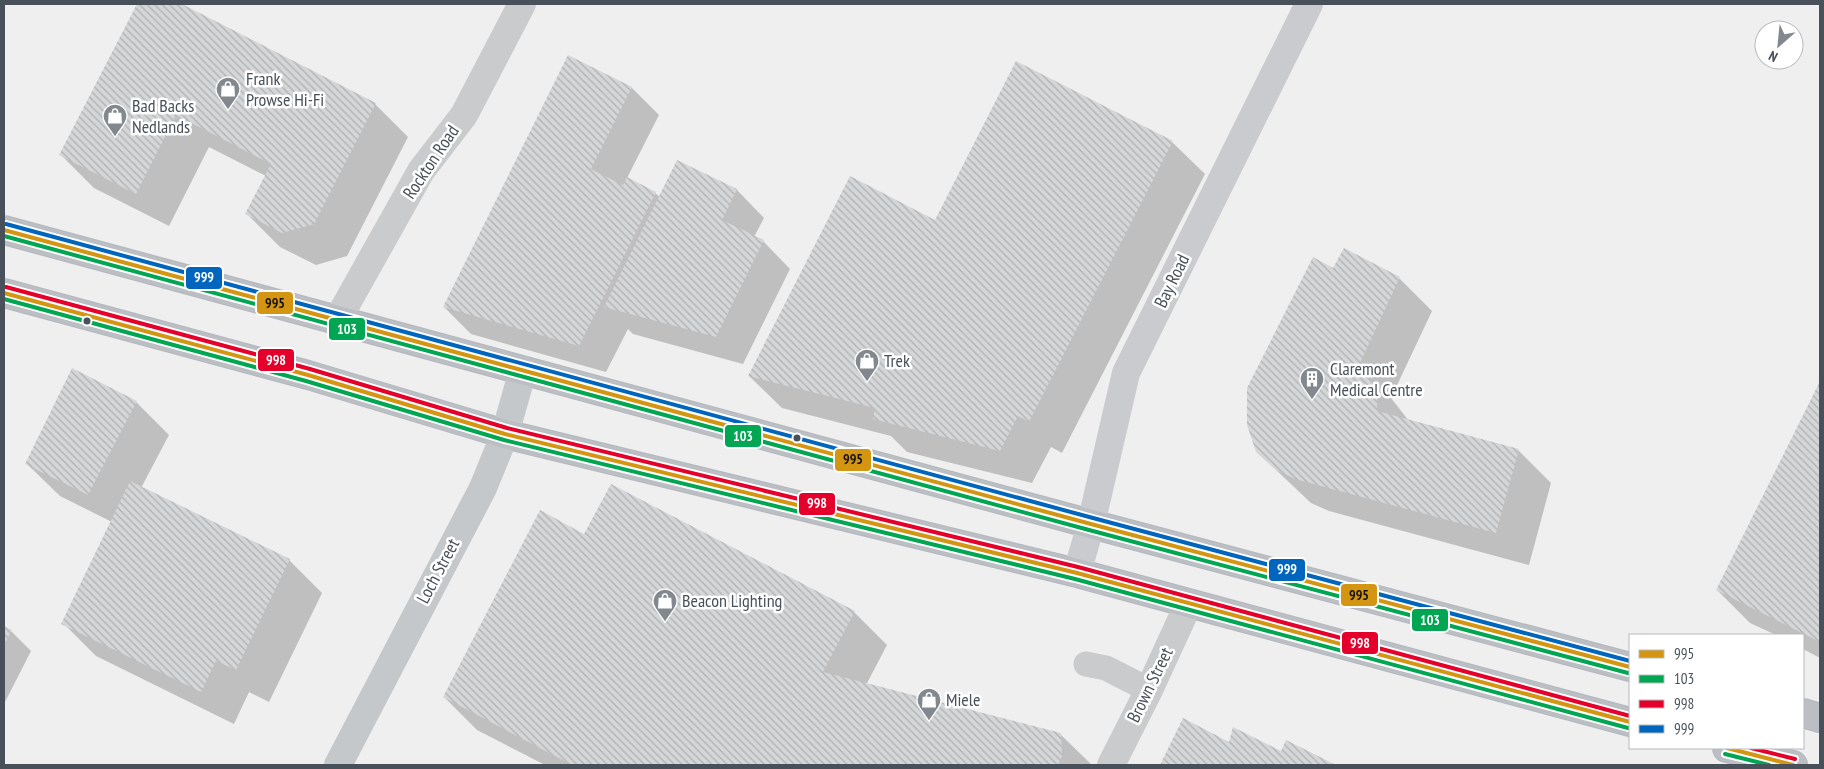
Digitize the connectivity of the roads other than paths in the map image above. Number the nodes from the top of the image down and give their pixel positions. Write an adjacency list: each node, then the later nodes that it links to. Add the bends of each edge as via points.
1 (522, 4): 5 (street, Rockton Road, via 464,115 421,171)
2 (1309, 4): 8 (street, Bay Road, via 1126,373)
3 (4, 230): 5 (highway)
4 (4, 293): 7 (highway, via 308,375)
5 (338, 319): 6 (highway)
6 (523, 370): 7 (main road, Loch Street); 8 (highway)
7 (505, 434): 9 (highway); 18 (main road, Loch Street, via 483,488)
8 (1091, 524): 9 (street, Bay Road); 12 (highway)
9 (1077, 573): 10 (highway)
10 (1189, 603): 13 (street, Brown Street); 16 (highway)
11 (1086, 664): 13 (lane, via 1106,668)
12 (1629, 667)
13 (1149, 690): 19 (street, Brown Street)
14 (1804, 713): 15 (highway)
15 (1820, 718)
16 (1629, 722)
17 (1732, 749): 20 (highway)
18 (338, 765)
19 (1110, 765)
20 (1793, 765)

